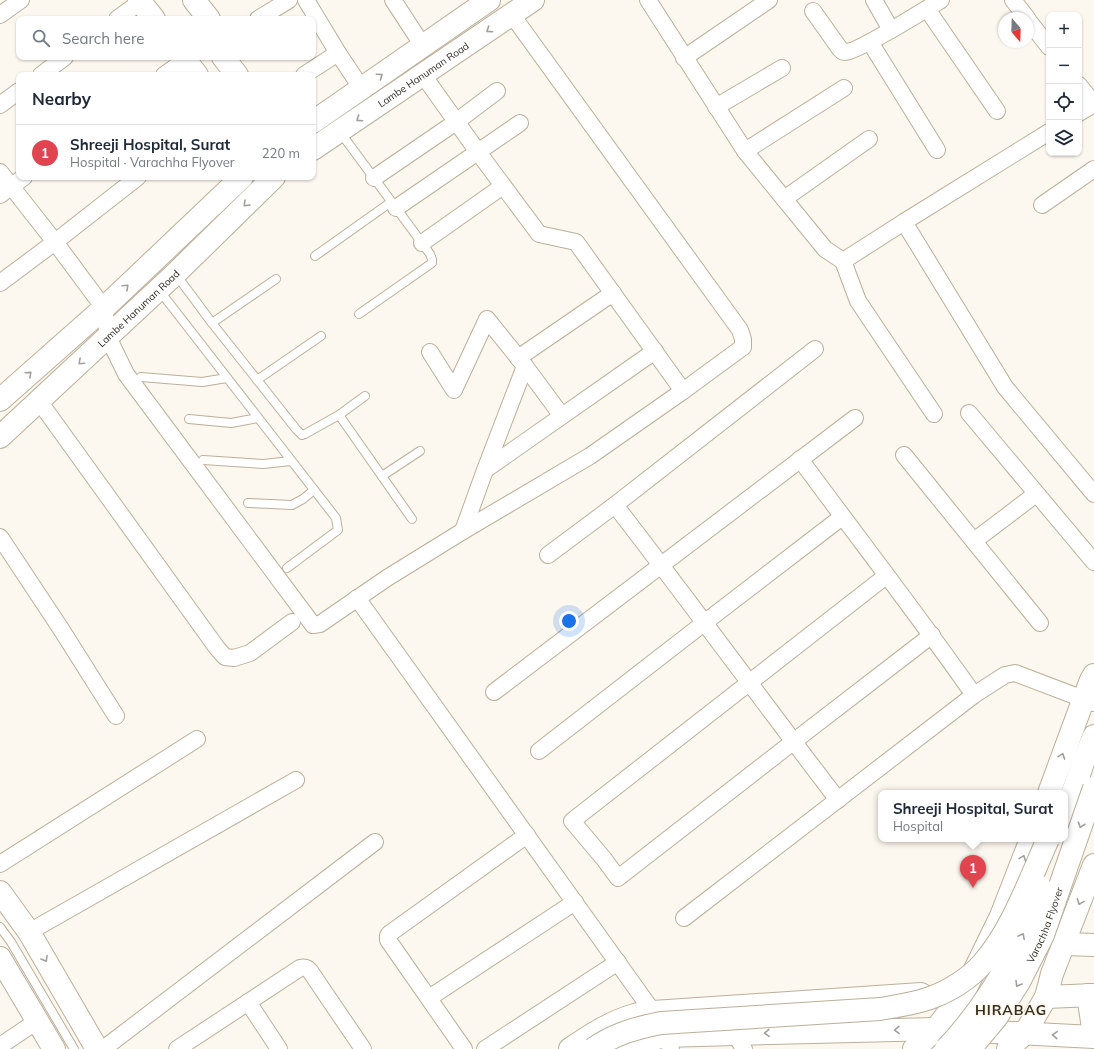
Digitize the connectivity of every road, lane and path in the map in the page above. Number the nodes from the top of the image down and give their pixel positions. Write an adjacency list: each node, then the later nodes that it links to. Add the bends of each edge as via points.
1 (20, 0): 18 (street)
2 (178, 0): 23 (main road)
3 (194, 0): 24 (main road)
4 (289, 0): 25 (street)
5 (306, 0): 26 (street)
6 (393, 0): 32 (street)
7 (489, 0): 32 (main road)
8 (533, 0): 19 (main road, Lambe Hanuman Road)
9 (769, 0): 34 (street)
10 (874, 0): 29 (street)
11 (941, 0): 15 (street)
12 (1013, 0): 17 (street)
13 (145, 1): 20 (street); 21 (main road); 22 (main road)
14 (655, 2): 34 (street)
15 (927, 9): 29 (street); 55 (street)
16 (814, 11): 30 (street, via 842,51 847,52)
17 (1022, 12)
18 (0, 15)
19 (512, 15): 46 (main road, Lambe Hanuman Road, one-way to 46); 101 (street, via 741,333 743,347)
20 (122, 16)
21 (152, 16)
22 (166, 16)
23 (191, 16)
24 (207, 16)
25 (263, 16)
26 (316, 16)
27 (316, 17): 33 (street)
28 (1034, 28): 31 (street)
29 (891, 30): 30 (street)
30 (870, 42): 64 (street)
31 (1046, 43)
32 (423, 46): 47 (main road, one-way to 32)
33 (338, 53): 45 (street); 47 (street)
34 (684, 58): 54 (street)
35 (61, 60): 40 (street)
36 (225, 60): 43 (main road)
37 (241, 60): 44 (main road)
38 (191, 62): 41 (street); 42 (main road)
39 (782, 68): 54 (street)
40 (45, 72)
41 (170, 72)
42 (208, 72)
43 (235, 72)
44 (250, 72)
45 (309, 72)
46 (423, 75): 58 (street); 60 (main road, Lambe Hanuman Road, one-way to 60)
47 (362, 88): 57 (main road)
48 (844, 88): 66 (street)
49 (1082, 89): 52 (street)
50 (496, 91): 58 (street)
51 (16, 93): 53 (street)
52 (1094, 104): 56 (street)
53 (0, 105)
54 (716, 107): 66 (street)
55 (997, 111)
56 (1082, 111)
57 (316, 120)
58 (456, 122): 65 (street); 69 (street)
59 (520, 123): 65 (street)
60 (340, 131): 63 (main road, Lambe Hanuman Road); 69 (lane)
61 (1046, 134): 79 (street)
62 (869, 139): 76 (street)
63 (316, 147)
64 (936, 150)
65 (478, 152): 74 (street); 77 (street)
66 (745, 152): 76 (street)
67 (0, 172): 75 (street)
68 (1093, 174): 78 (street)
69 (374, 178): 77 (lane)
70 (20, 180): 75 (street)
71 (134, 180): 80 (street)
72 (239, 180): 89 (main road, one-way to 72)
73 (271, 180): 84 (main road, Lambe Hanuman Road, one-way to 84)
74 (503, 186): 81 (street); 88 (street, via 539,234 576,242)
75 (6, 191): 80 (street)
76 (784, 199): 83 (street, via 825,249)
77 (394, 205): 81 (lane); 82 (lane)
78 (1042, 205)
79 (904, 222): 83 (street); 122 (street, via 1005,387)
80 (55, 242): 86 (street); 89 (street)
81 (422, 243): 90 (lane, via 430,254 432,263)
82 (315, 256)
83 (843, 261): 106 (street, via 858,302)
84 (174, 275): 87 (main road, Lambe Hanuman Road); 91 (lane)
85 (276, 279): 91 (lane)
86 (0, 283)
87 (158, 289): 93 (main road, Lambe Hanuman Road); 99 (lane)
88 (613, 293): 95 (street); 97 (street)
89 (104, 308): 93 (street); 103 (main road, one-way to 89)
90 (358, 314)
91 (212, 323): 100 (lane)
92 (321, 336): 100 (lane)
93 (108, 337): 104 (main road, Lambe Hanuman Road, one-way to 104); 135 (street, via 126,374 313,625 320,624)
94 (815, 349): 124 (street)
95 (655, 351): 101 (street); 108 (street)
96 (430, 352): 97 (street, via 454,390 487,318)
97 (521, 362): 108 (street); 118 (street)
98 (141, 377): 99 (lane, via 202,382)
99 (227, 378): 109 (lane)
100 (258, 380): 107 (lane, via 302,435)
101 (683, 391): 127 (street, via 590,456)
102 (365, 396): 107 (lane)
103 (0, 400)
104 (38, 401): 112 (main road, Lambe Hanuman Road); 136 (street, via 225,656 234,658 250,653)
105 (969, 413): 121 (street)
106 (934, 414)
107 (339, 415): 119 (lane)
108 (562, 416): 118 (street)
109 (258, 418): 111 (lane, via 231,423); 116 (lane)
110 (854, 418): 117 (street)
111 (189, 419)
112 (0, 437)
113 (420, 451): 119 (lane)
114 (904, 455): 129 (street)
115 (204, 460): 116 (lane, via 262,464)
116 (291, 460): 120 (lane)
117 (800, 460): 125 (street); 132 (street)
118 (485, 470): 127 (street)
119 (382, 476): 126 (lane)
120 (314, 490): 123 (lane, via 292,505); 133 (lane, via 336,518 338,530)
121 (1036, 494): 129 (street); 131 (street)
122 (1094, 494)
123 (248, 503)
124 (615, 505): 130 (street); 132 (street)
125 (842, 517): 134 (street); 137 (street)
126 (412, 519)
127 (463, 531): 135 (street)
128 (0, 537): 145 (street)
129 (974, 541): 138 (street)
130 (548, 555)
131 (1094, 562)
132 (661, 565): 137 (street); 142 (street)
133 (287, 568)
134 (886, 576): 139 (street); 141 (street)
135 (358, 598): 157 (street)
136 (292, 622)
137 (704, 622): 141 (street); 149 (street)
138 (1040, 623)
139 (932, 635): 143 (street); 148 (street)
140 (1094, 676): 144 (main road, via 1091,680)
141 (749, 683): 148 (street); 148 (street, via 572,821 618,878)
142 (494, 692)
143 (974, 695): 144 (street, via 1005,675 1014,673); 155 (street)
144 (1089, 701): 153 (main road, one-way to 144)
145 (116, 716)
146 (1094, 736): 150 (main road)
147 (196, 739): 162 (street)
148 (793, 742): 155 (street)
149 (539, 751)
150 (1084, 760): 154 (main road); 156 (main road)
151 (296, 780): 168 (street)
152 (1094, 788): 200 (main road, Varachha Flyover, one-way to 200, bridge, via 1043,935 1019,982 996,1018)
153 (1049, 790)
154 (1068, 795)
155 (838, 800): 166 (street)
156 (1068, 806)
157 (527, 835): 165 (street); 176 (street, via 389,934 388,940)
158 (375, 842): 190 (street)
159 (1030, 842): 173 (main road, one-way to 159, via 1001,916)
160 (1047, 842): 196 (main road, bridge, via 997,945 983,964 943,993 908,1004 880,1009 661,1023 617,1035)
161 (1056, 842): 199 (main road, Varachha Flyover, one-way to 161, bridge, via 979,1009 1003,972 1025,930)
162 (0, 864)
163 (1094, 865): 169 (main road, one-way to 169)
164 (0, 892): 168 (main road)
165 (575, 902): 172 (street); 176 (street)
166 (684, 918)
167 (0, 927): 188 (lane)
168 (29, 932): 189 (main road, one-way to 189)
169 (1064, 944): 170 (main road); 175 (main road)
170 (1094, 945)
171 (0, 958): 179 (main road)
172 (618, 962): 178 (street); 194 (street)
173 (964, 992): 178 (main road); 180 (main road)
174 (1091, 995): 175 (main road); 182 (main road)
175 (1046, 997): 181 (main road)
176 (429, 998): 193 (street)
177 (248, 1002): 186 (street); 191 (street); 192 (street, via 300,968 307,968)
178 (654, 1012): 184 (street); 195 (main road, via 634,1015 612,1024)
179 (37, 1021): 185 (street); 187 (main road)
180 (936, 1029): 181 (main road); 183 (main road, one-way to 183); 198 (main road)
181 (1025, 1034): 182 (main road, one-way to 181); 201 (main road)
182 (1094, 1036)
183 (740, 1041): 184 (main road)
184 (667, 1043): 197 (main road, via 643,1042)
185 (0, 1046)
186 (186, 1047)
187 (54, 1049)
188 (74, 1049)
189 (97, 1049)
190 (103, 1049)
191 (279, 1049)
192 (363, 1049)
193 (464, 1049)
194 (485, 1049)
195 (570, 1049)
196 (593, 1049)
197 (623, 1049)
198 (914, 1049)
199 (946, 1049)
200 (970, 1049)
201 (1008, 1049)

